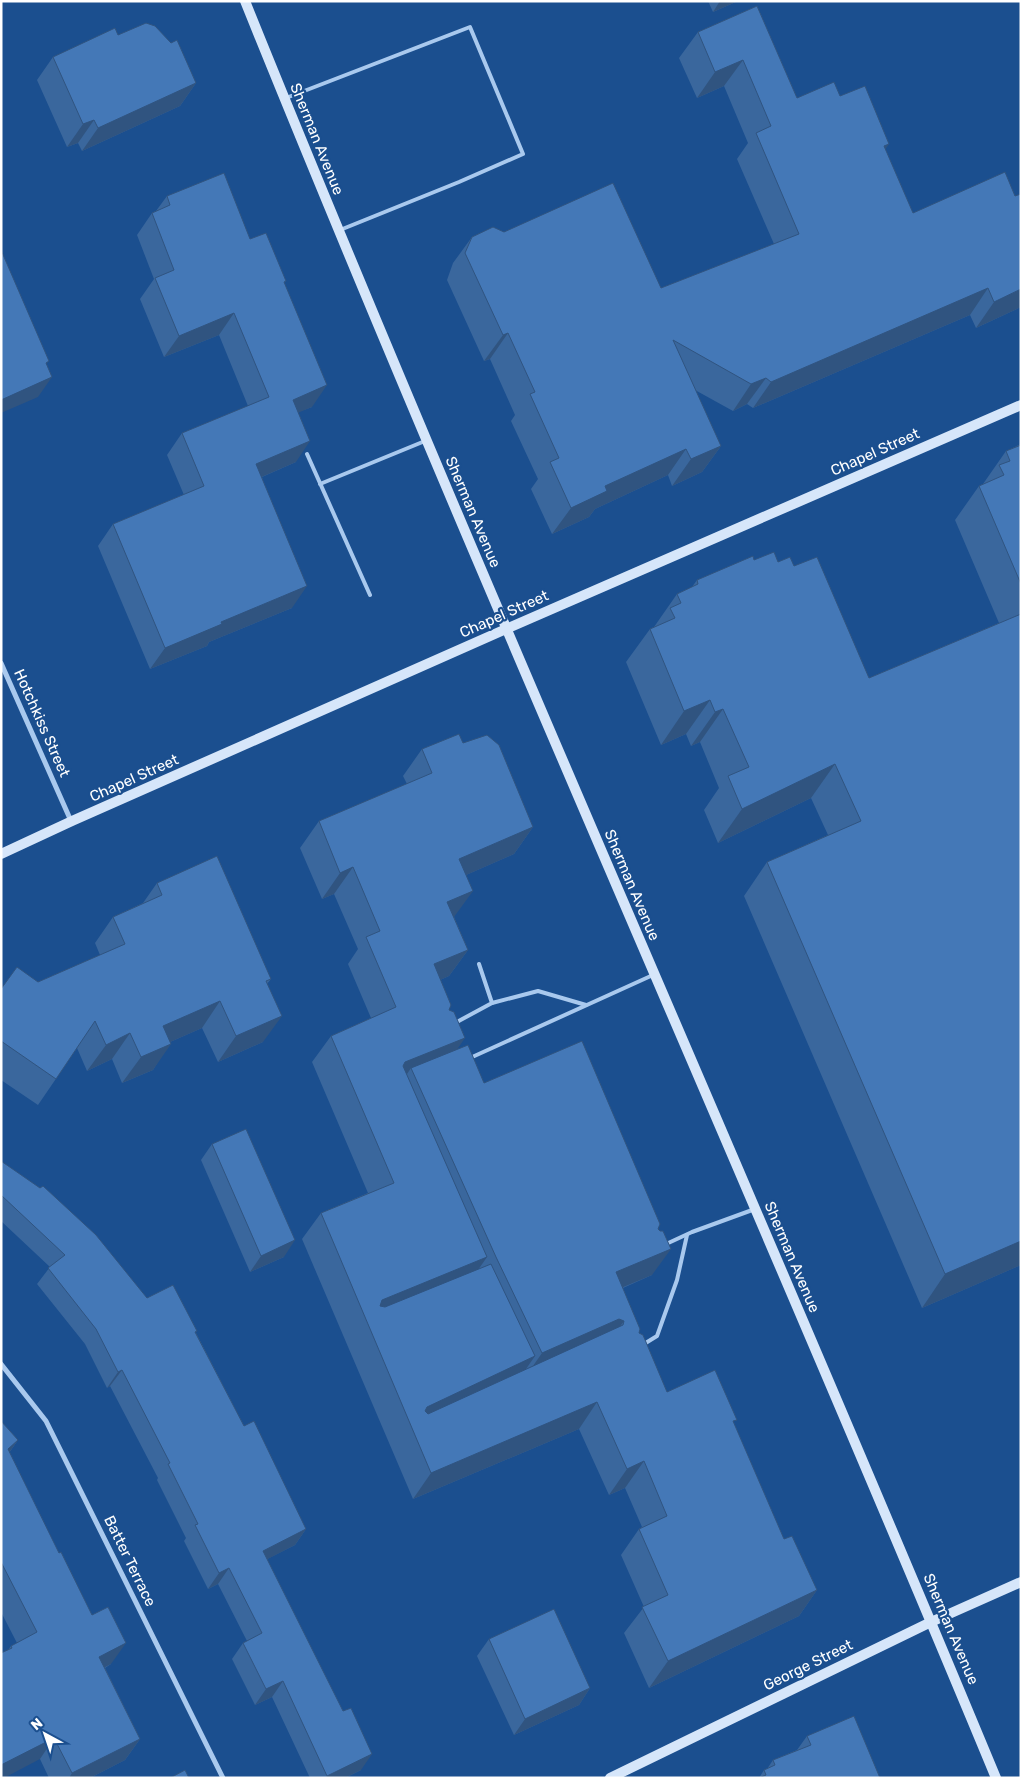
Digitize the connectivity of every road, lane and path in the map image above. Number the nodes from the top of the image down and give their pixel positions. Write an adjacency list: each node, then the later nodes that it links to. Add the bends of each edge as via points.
1 (245, 1): 2 (main road, Sherman Avenue)
2 (284, 99): 3 (main road, Sherman Avenue); 3 (lane, via 470,27 523,154)
3 (338, 230): 5 (main road, Sherman Avenue)
4 (1021, 405): 9 (main road, Chapel Street)
5 (427, 440): 7 (lane); 9 (main road, Sherman Avenue)
6 (307, 454): 7 (lane)
7 (320, 484): 8 (lane)
8 (370, 595)
9 (506, 629): 11 (main road, Chapel Street); 14 (main road, Sherman Avenue)
10 (1, 663): 11 (street, Hotchkiss Street)
11 (72, 821): 12 (main road, Chapel Street)
12 (1, 854)
13 (479, 964): 15 (lane)
14 (654, 974): 16 (lane); 19 (main road, Sherman Avenue)
15 (492, 1003): 16 (lane, via 538,991); 17 (lane)
16 (586, 1005): 18 (lane)
17 (451, 1026)
18 (466, 1060)
19 (755, 1209): 20 (lane); 25 (main road, Sherman Avenue)
20 (687, 1235): 21 (lane); 22 (lane, via 677,1280 657,1336)
21 (661, 1246)
22 (637, 1349)
23 (1, 1364): 26 (street, Batter Terrace, via 46,1421)
24 (1021, 1582): 25 (main road, George Street)
25 (931, 1622): 27 (main road, George Street); 28 (main road, Sherman Avenue)
26 (223, 1778)
27 (610, 1778)
28 (996, 1778)

